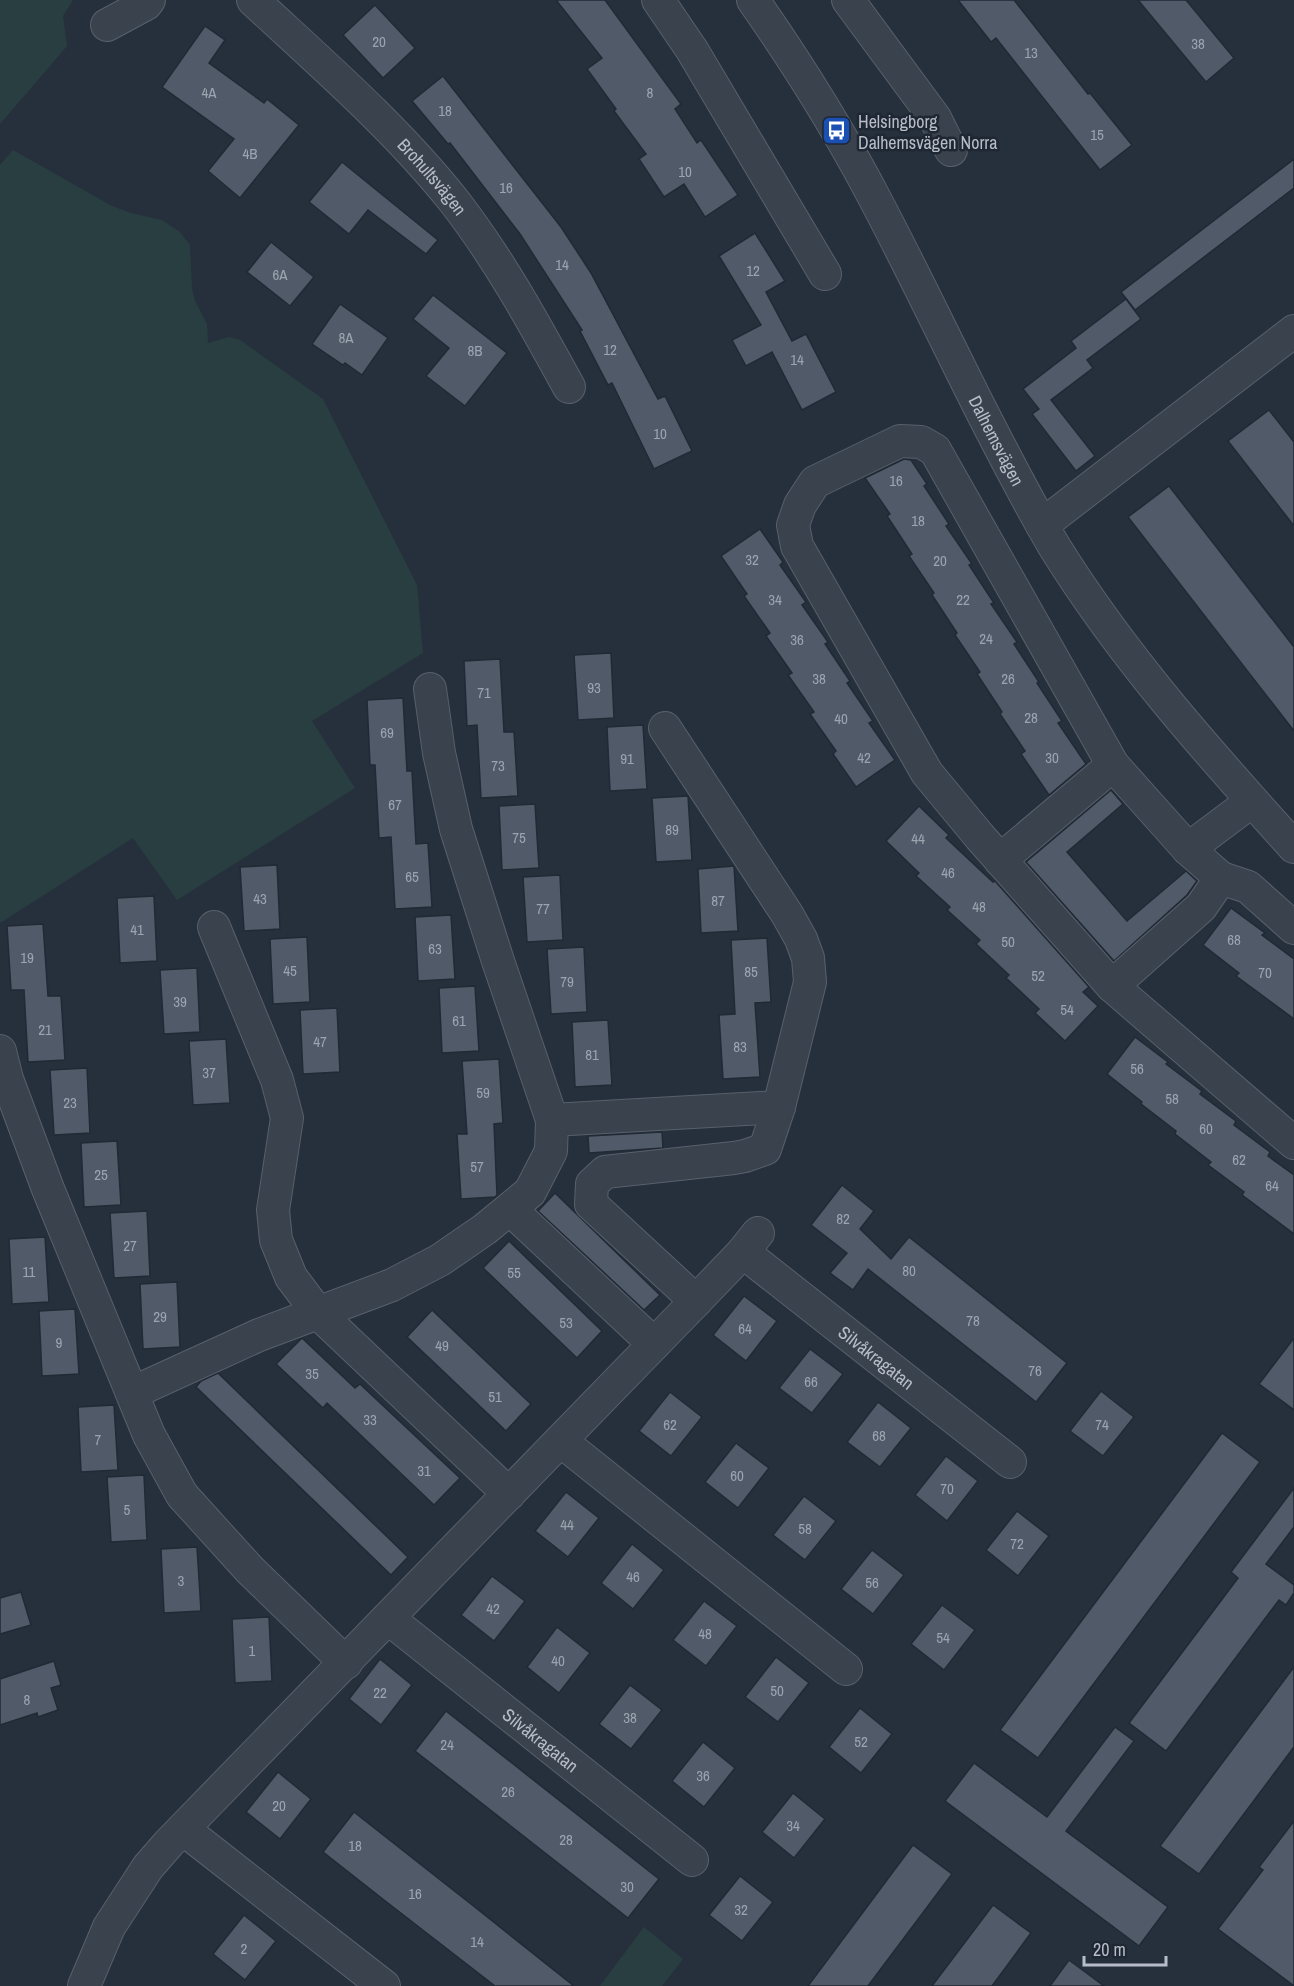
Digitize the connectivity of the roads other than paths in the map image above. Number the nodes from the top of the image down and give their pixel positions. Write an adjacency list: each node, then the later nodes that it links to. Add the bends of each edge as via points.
1 (149, 0): 6 (street)
2 (253, 0): 10 (street, Brohultsvägen, via 404,145 453,200 513,286)
3 (658, 0): 8 (street, via 698,59)
4 (753, 0): 11 (street, Dalhemsvägen, via 825,110 874,197)
5 (848, 0): 7 (street, via 935,118)
6 (107, 25)
7 (951, 150)
8 (825, 274)
9 (1294, 331): 11 (street)
10 (569, 387)
11 (1042, 525): 15 (street, Dalhemsvägen, via 1144,675)
12 (430, 689): 25 (street, via 456,829)
13 (665, 728): 24 (street, via 787,914 808,958 810,982)
14 (1113, 765): 17 (street); 18 (street); 18 (street, via 935,450 921,441 900,441 815,482 793,525 798,546 927,773)
15 (1252, 801): 16 (street, Dalhemsvägen); 17 (street)
16 (1294, 847)
17 (1188, 849): 19 (street)
18 (1000, 860): 22 (street)
19 (1221, 878): 21 (street, via 1248,887); 22 (street, via 1201,907)
20 (214, 927): 31 (street, via 277,1080 288,1118 273,1210 276,1240 291,1277)
21 (1294, 928)
22 (1112, 986): 26 (street)
23 (0, 1051): 33 (street, via 48,1189)
24 (779, 1107): 25 (street); 28 (street, via 765,1149 734,1158 605,1172)
25 (552, 1120): 27 (street)
26 (1294, 1143)
27 (551, 1152): 28 (street); 29 (street, via 530,1192)
28 (592, 1185): 30 (street, via 591,1204)
29 (510, 1209): 31 (street, via 440,1260 392,1285); 32 (street)
30 (696, 1301): 32 (street, Silvåkragatan); 35 (street, Silvåkragatan, via 751,1243)
31 (318, 1313): 33 (street, via 259,1335); 36 (street)
32 (654, 1344): 34 (street, Silvåkragatan)
33 (132, 1393): 38 (street, via 149,1435 182,1495 250,1570)
34 (561, 1441): 36 (street, Silvåkragatan); 39 (street)
35 (1010, 1462)
36 (509, 1494): 37 (street, Silvåkragatan)
37 (388, 1619): 38 (street, Silvåkragatan); 41 (street, Silvåkragatan)
38 (346, 1662): 40 (street, Silvåkragatan)
39 (846, 1669)
40 (183, 1829): 42 (street, Silvåkragatan, via 130,1893 109,1927); 43 (street)
41 (692, 1860)
42 (84, 1986)
43 (384, 1986)

